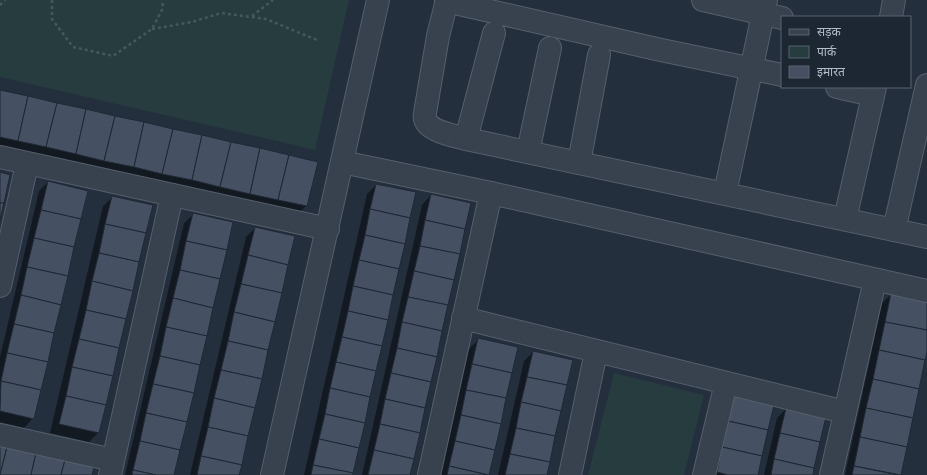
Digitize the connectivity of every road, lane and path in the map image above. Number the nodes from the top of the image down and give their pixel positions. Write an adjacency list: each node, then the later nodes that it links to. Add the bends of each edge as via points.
1 (5, 0): 9 (path)
2 (52, 0): 13 (path, via 52,19 73,47 114,56)
3 (162, 0): 13 (path, via 163,8)
4 (273, 0): 12 (path)
5 (378, 0): 26 (street)
6 (446, 0): 18 (street); 23 (street, via 425,120 439,131)
7 (703, 0): 10 (street)
8 (894, 0): 11 (street)
9 (0, 5)
10 (771, 11): 18 (street)
11 (891, 16)
12 (251, 17): 13 (path, via 220,12 192,22); 15 (path, via 266,19)
13 (152, 29)
14 (494, 33): 23 (street)
15 (317, 40)
16 (550, 48): 24 (street)
17 (599, 55): 27 (street)
18 (752, 69): 19 (street); 30 (street)
19 (781, 75)
20 (927, 85): 34 (street)
21 (847, 88): 22 (street)
22 (874, 91): 32 (street)
23 (466, 139): 24 (street)
24 (528, 152): 27 (street)
25 (0, 157): 28 (street)
26 (342, 162): 29 (street); 33 (street)
27 (579, 163): 30 (street)
28 (27, 164): 31 (street); 37 (street)
29 (491, 193): 36 (street); 39 (street)
30 (725, 193): 32 (street)
31 (172, 195): 33 (street); 44 (street)
32 (845, 219): 34 (street)
33 (328, 229): 45 (street)
34 (894, 230): 35 (street)
35 (927, 237)
36 (875, 280): 38 (street); 42 (street)
37 (0, 286)
38 (927, 291)
39 (463, 318): 40 (street); 46 (street)
40 (596, 352): 41 (street); 47 (street)
41 (726, 383): 42 (street); 48 (street)
42 (845, 412): 49 (street)
43 (0, 435): 44 (street)
44 (111, 467)
45 (272, 475)
46 (429, 475)
47 (570, 475)
48 (704, 475)
49 (831, 475)

